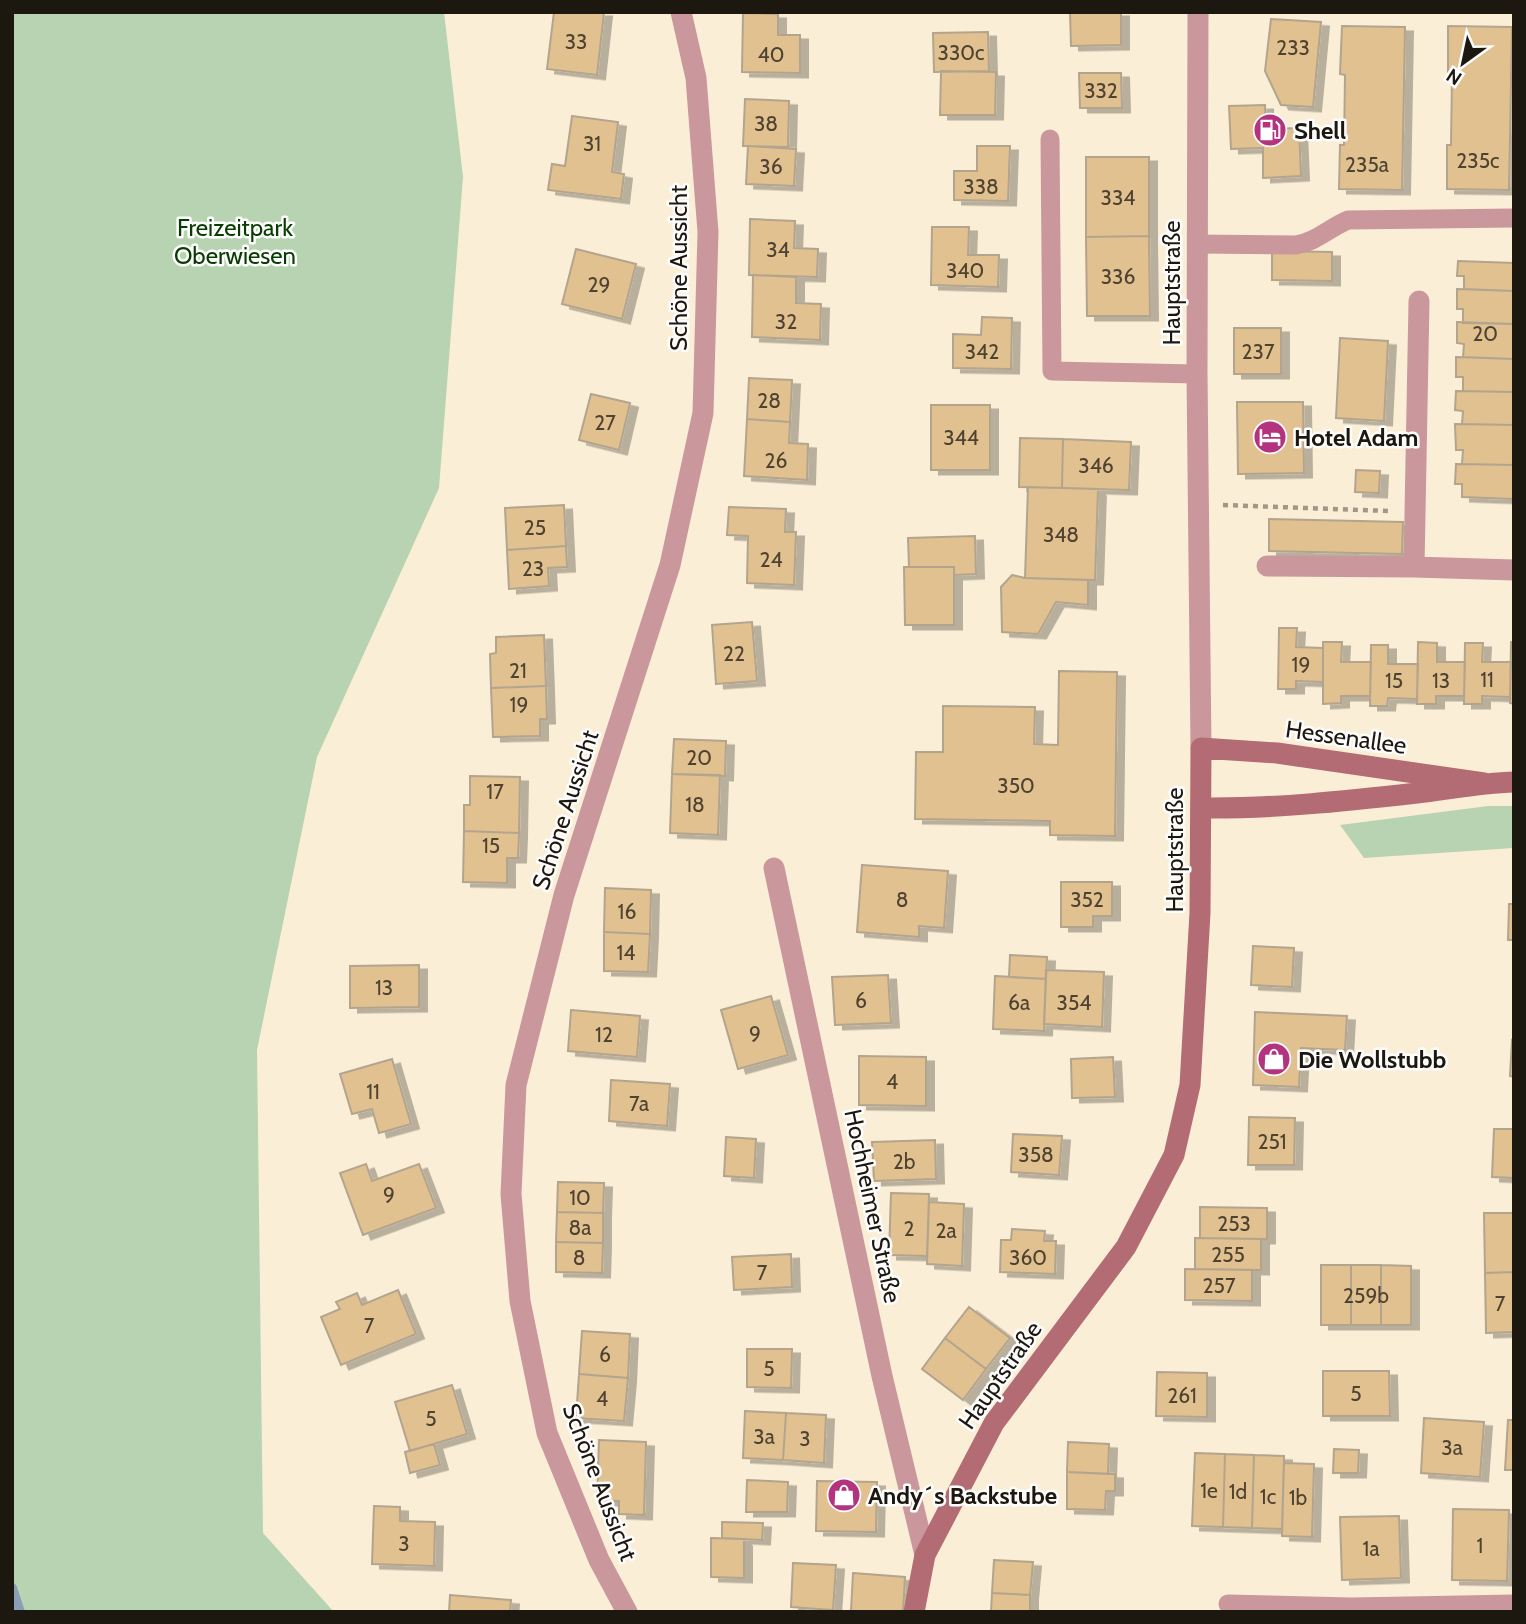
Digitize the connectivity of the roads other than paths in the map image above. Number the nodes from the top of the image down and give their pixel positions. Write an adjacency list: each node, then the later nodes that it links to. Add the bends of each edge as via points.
1 (681, 12): 19 (street, Schöne Aussicht, via 696,78 708,232 703,413 670,565 564,895 516,1085 511,1194 520,1301 547,1433 599,1560)
2 (1198, 12): 5 (street, Hauptstraße)
3 (1050, 139): 7 (lane, via 1052,371)
4 (1514, 218): 5 (lane, via 1348,220 1309,243)
5 (1198, 244): 7 (street, Hauptstraße)
6 (1419, 301): 9 (street)
7 (1197, 374): 11 (street, Hauptstraße)
8 (1267, 566): 9 (street)
9 (1413, 567): 10 (street)
10 (1514, 570)
11 (1201, 748): 13 (main road, Hessenallee, via 1277,753); 14 (main road, Hauptstraße)
12 (1514, 782): 13 (main road, Hessenallee)
13 (1484, 783): 14 (main road, Hessenallee, via 1362,799)
14 (1201, 808): 16 (main road, Hauptstraße, via 1190,1085 1174,1154 1126,1247 994,1423)
15 (774, 868): 16 (street, Hochheimer Straße, via 882,1376)
16 (925, 1555): 20 (main road, Hauptstraße)
17 (1228, 1604): 18 (lane)
18 (1514, 1604)
19 (627, 1612)
20 (914, 1612)

